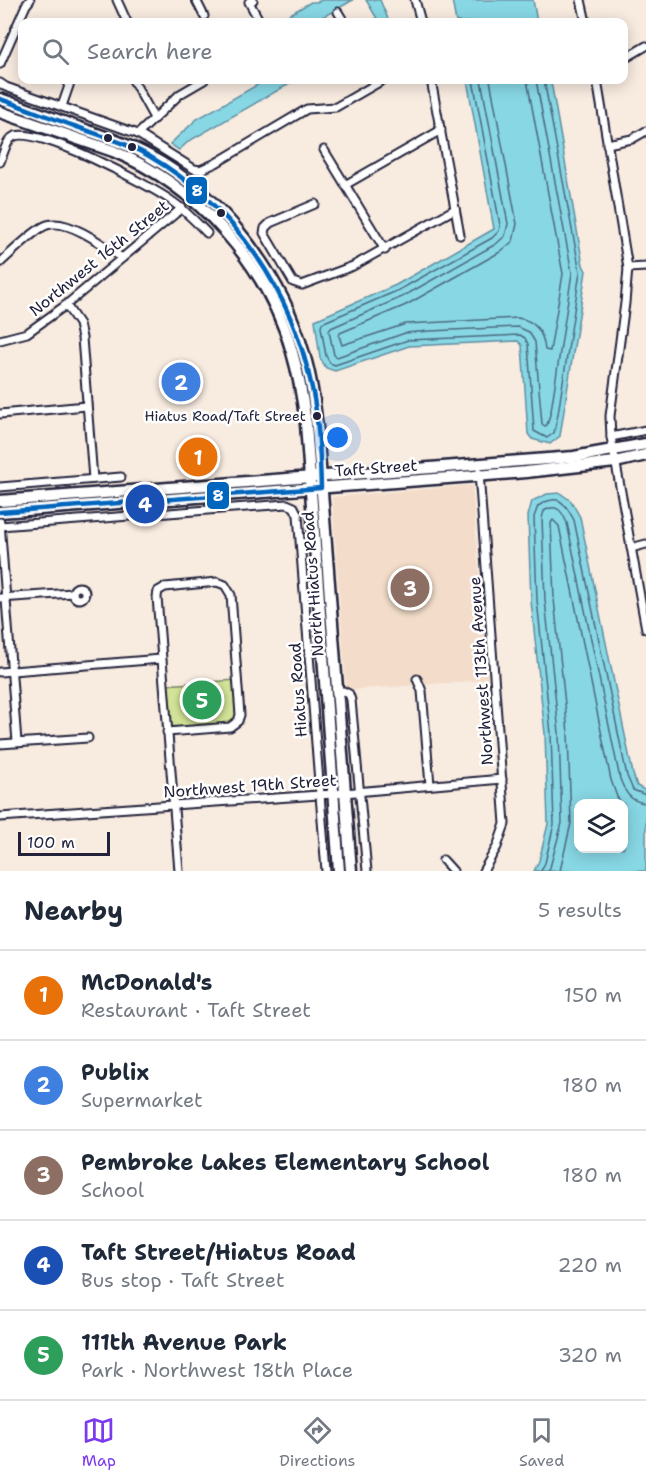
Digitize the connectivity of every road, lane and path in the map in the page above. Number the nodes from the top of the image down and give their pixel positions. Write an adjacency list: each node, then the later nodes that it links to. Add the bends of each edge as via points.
1 (30, 0): 9 (street)
2 (117, 0): 10 (street)
3 (196, 0): 8 (street)
4 (415, 0): 13 (street)
5 (581, 0): 14 (street)
6 (251, 1): 11 (street)
7 (338, 12): 12 (street)
8 (204, 16)
9 (20, 18)
10 (125, 18)
11 (258, 18)
12 (342, 18)
13 (420, 18)
14 (585, 18)
15 (18, 23): 18 (street)
16 (646, 46): 17 (street)
17 (628, 57)
18 (0, 64)
19 (0, 83): 27 (street)
20 (70, 84): 27 (street)
21 (135, 84): 29 (street)
22 (197, 84): 29 (street)
23 (373, 84): 33 (street, via 336,107 308,109 200,170)
24 (432, 84): 31 (street)
25 (598, 84): 34 (street)
26 (0, 99): 35 (main road, North Hiatus Road)
27 (62, 106): 30 (street)
28 (0, 112): 35 (main road, North Hiatus Road)
29 (154, 118): 33 (street)
30 (122, 128): 33 (street); 35 (street)
31 (441, 130): 39 (street); 42 (street)
32 (646, 131): 34 (street, via 632,139)
33 (138, 134)
34 (607, 144): 49 (street)
35 (115, 145): 38 (street); 50 (main road, North Hiatus Road, via 150,156 200,190); 51 (main road, North Hiatus Road, via 214,219)
36 (324, 150): 39 (street)
37 (0, 162): 38 (street, via 10,140 26,135)
38 (107, 164): 41 (street)
39 (345, 185): 45 (street)
40 (315, 204): 50 (street, via 265,228)
41 (182, 208): 43 (street); 46 (street, Northwest 16th Street)
42 (455, 209): 44 (street); 45 (street)
43 (207, 233)
44 (460, 236)
45 (385, 250): 50 (street, via 302,285)
46 (122, 258): 47 (street, via 95,239 58,223 44,226); 52 (street, Northwest 16th Street)
47 (0, 263)
48 (646, 267): 49 (street)
49 (628, 268): 57 (street, via 610,416)
50 (278, 274): 51 (street); 64 (main road, North Hiatus Road, via 312,388)
51 (262, 285): 64 (main road, North Hiatus Road, via 292,350)
52 (66, 305): 53 (street, Northwest 16th Street, via 27,333); 54 (street, via 79,324 82,338)
53 (0, 340)
54 (86, 406): 55 (street); 63 (street)
55 (0, 414)
56 (646, 430): 57 (street)
57 (611, 437): 60 (street)
58 (646, 444): 60 (main road, Taft Street)
59 (646, 455): 60 (main road, Taft Street)
60 (614, 457): 61 (main road, Taft Street); 71 (street)
61 (479, 470): 64 (main road, Taft Street); 85 (street, Northwest 113th Avenue)
62 (121, 477): 63 (street)
63 (93, 479): 65 (street)
64 (315, 483): 66 (main road, Taft Street); 72 (main road, North Hiatus Road)
65 (0, 487)
66 (149, 495): 67 (main road, Taft Street); 68 (main road, Taft Street)
67 (0, 501)
68 (0, 512)
69 (0, 524): 74 (street); 89 (street, Hiatus Road, via 287,504 294,507 298,515)
70 (646, 544): 71 (street)
71 (631, 548): 75 (street)
72 (321, 561): 80 (main road, North Hiatus Road); 88 (main road, North Hiatus Road)
73 (73, 593): 74 (street)
74 (3, 598): 77 (street)
75 (646, 629)
76 (162, 659): 77 (street); 81 (street); 81 (street, via 158,591 217,582 225,585 231,595 238,721 230,728)
77 (11, 671): 78 (street); 83 (street)
78 (0, 672)
79 (417, 679): 86 (street, via 422,691)
80 (336, 692): 87 (street, via 344,691 351,700); 88 (main road, North Hiatus Road)
81 (167, 732): 90 (street)
82 (88, 738): 83 (street)
83 (17, 742): 84 (street)
84 (0, 744)
85 (502, 779): 86 (street, Northwest 19th Street); 99 (street, Northwest 113th Avenue, via 505,824)
86 (430, 785): 87 (street, Northwest 19th Street)
87 (358, 792): 88 (street, Northwest 19th Street); 97 (street)
88 (339, 794): 89 (street, Northwest 19th Street); 95 (main road, North Hiatus Road); 96 (main road, North Hiatus Road)
89 (320, 795): 90 (street, Northwest 19th Street); 94 (street, Hiatus Road)
90 (174, 806): 91 (street, Northwest 19th Street); 93 (street)
91 (0, 817)
92 (443, 860): 98 (street)
93 (179, 871)
94 (326, 871)
95 (339, 871)
96 (351, 871)
97 (367, 871)
98 (453, 871)
99 (483, 871)

